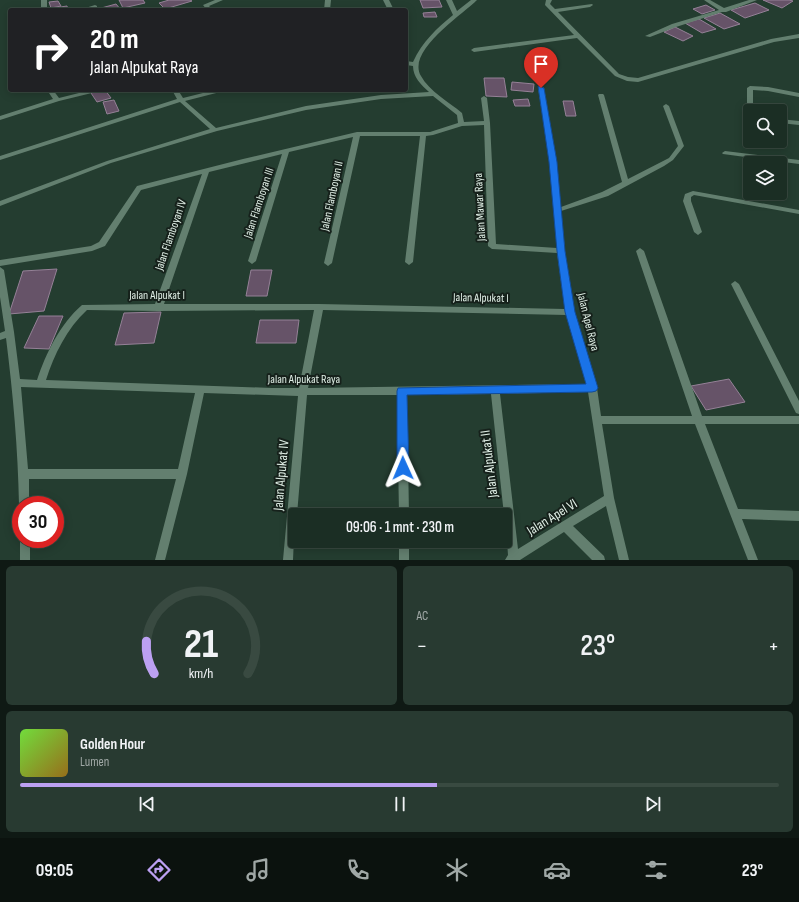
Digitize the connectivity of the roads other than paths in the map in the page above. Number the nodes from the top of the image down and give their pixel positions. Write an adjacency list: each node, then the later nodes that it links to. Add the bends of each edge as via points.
1 (220, 0): 10 (street, via 206,5)
2 (449, 0): 13 (street)
3 (474, 0): 13 (street)
4 (549, 0): 11 (street, via 548,4)
5 (707, 0): 12 (street)
6 (754, 0): 12 (street)
7 (590, 5): 11 (street)
8 (95, 7): 9 (street)
9 (91, 8)
10 (208, 8)
11 (554, 11): 14 (street)
12 (724, 11): 15 (street, via 683,21)
13 (456, 15): 19 (street, via 436,31)
14 (578, 36): 16 (street, via 620,77 634,80 773,40); 17 (street)
15 (648, 36)
16 (799, 36)
17 (474, 50)
18 (408, 63): 19 (street)
19 (415, 64): 26 (street, via 416,73)
20 (541, 88): 50 (street, Jalan Apel Raya)
21 (51, 92): 31 (street)
22 (90, 92): 31 (street)
23 (176, 92): 32 (street)
24 (214, 92): 32 (street)
25 (379, 92): 29 (street)
26 (434, 94): 29 (street); 39 (street, via 460,114)
27 (601, 95): 48 (street)
28 (799, 95): 33 (street, via 750,88)
29 (381, 97): 40 (street, via 306,108)
30 (484, 98): 37 (street, Jalan Mawar Raya)
31 (57, 100): 35 (street)
32 (181, 100): 40 (street); 45 (street)
33 (750, 104)
34 (666, 106): 48 (street, via 680,146 671,159)
35 (0, 118)
36 (787, 122): 38 (street)
37 (487, 123): 39 (street); 53 (street, Jalan Mawar Raya, via 492,246)
38 (799, 123)
39 (461, 124): 42 (street)
40 (215, 130): 49 (street, via 109,162)
41 (357, 134): 42 (street); 43 (street); 58 (street, Jalan Flamboyan II)
42 (423, 135): 56 (street)
43 (286, 151): 47 (street); 55 (street, Jalan Flamboyan III)
44 (725, 153): 46 (street)
45 (0, 158)
46 (799, 162)
47 (206, 171): 57 (street, via 139,188 99,246); 62 (street, Jalan Flamboyan IV)
48 (626, 183): 50 (street, via 605,194)
49 (0, 204)
50 (558, 210): 53 (street, Jalan Apel Raya)
51 (799, 212): 52 (street, via 693,193 688,196 687,201)
52 (698, 232)
53 (561, 251): 63 (street, Jalan Apel Raya)
54 (640, 251): 74 (street)
55 (252, 261)
56 (409, 262)
57 (0, 263)
58 (328, 263)
59 (0, 270): 64 (street)
60 (735, 284): 73 (street)
61 (319, 307): 62 (street, Jalan Alpukat I); 63 (street, Jalan Alpukat I); 72 (street)
62 (158, 308): 67 (street, Jalan Alpukat I, via 85,307 76,313 65,330)
63 (570, 312): 68 (street, Jalan Apel Raya)
64 (10, 332): 65 (street); 66 (street)
65 (0, 337)
66 (16, 383): 67 (street, Jalan Alpukat Raya); 77 (street)
67 (41, 383): 69 (street, Jalan Alpukat Raya)
68 (592, 388): 70 (street, Jalan Alpukat Raya); 75 (street, Jalan Apel Raya)
69 (200, 390): 72 (street, Jalan Alpukat Raya); 78 (street)
70 (495, 390): 71 (street, Jalan Alpukat Raya); 87 (street, Jalan Alpukat II)
71 (402, 391): 72 (street, Jalan Alpukat Raya); 81 (street)
72 (303, 392): 90 (street, Jalan Alpukat IV)
73 (799, 410)
74 (698, 419): 75 (street); 76 (street); 82 (street)
75 (597, 420): 80 (street, Jalan Apel Raya)
76 (799, 420)
77 (24, 474): 78 (street); 79 (street)
78 (182, 474): 89 (street)
79 (24, 496)
80 (609, 498): 84 (street, Jalan Apel VI); 93 (street, Jalan Apel Raya)
81 (404, 508)
82 (736, 514): 83 (street); 94 (street)
83 (799, 516)
84 (565, 526): 87 (street, Jalan Apel VI); 92 (street)
85 (25, 548): 88 (street)
86 (404, 548): 91 (street)
87 (512, 559)
88 (25, 560)
89 (160, 560)
90 (288, 560)
91 (404, 560)
92 (600, 560)
93 (624, 560)
94 (753, 560)

